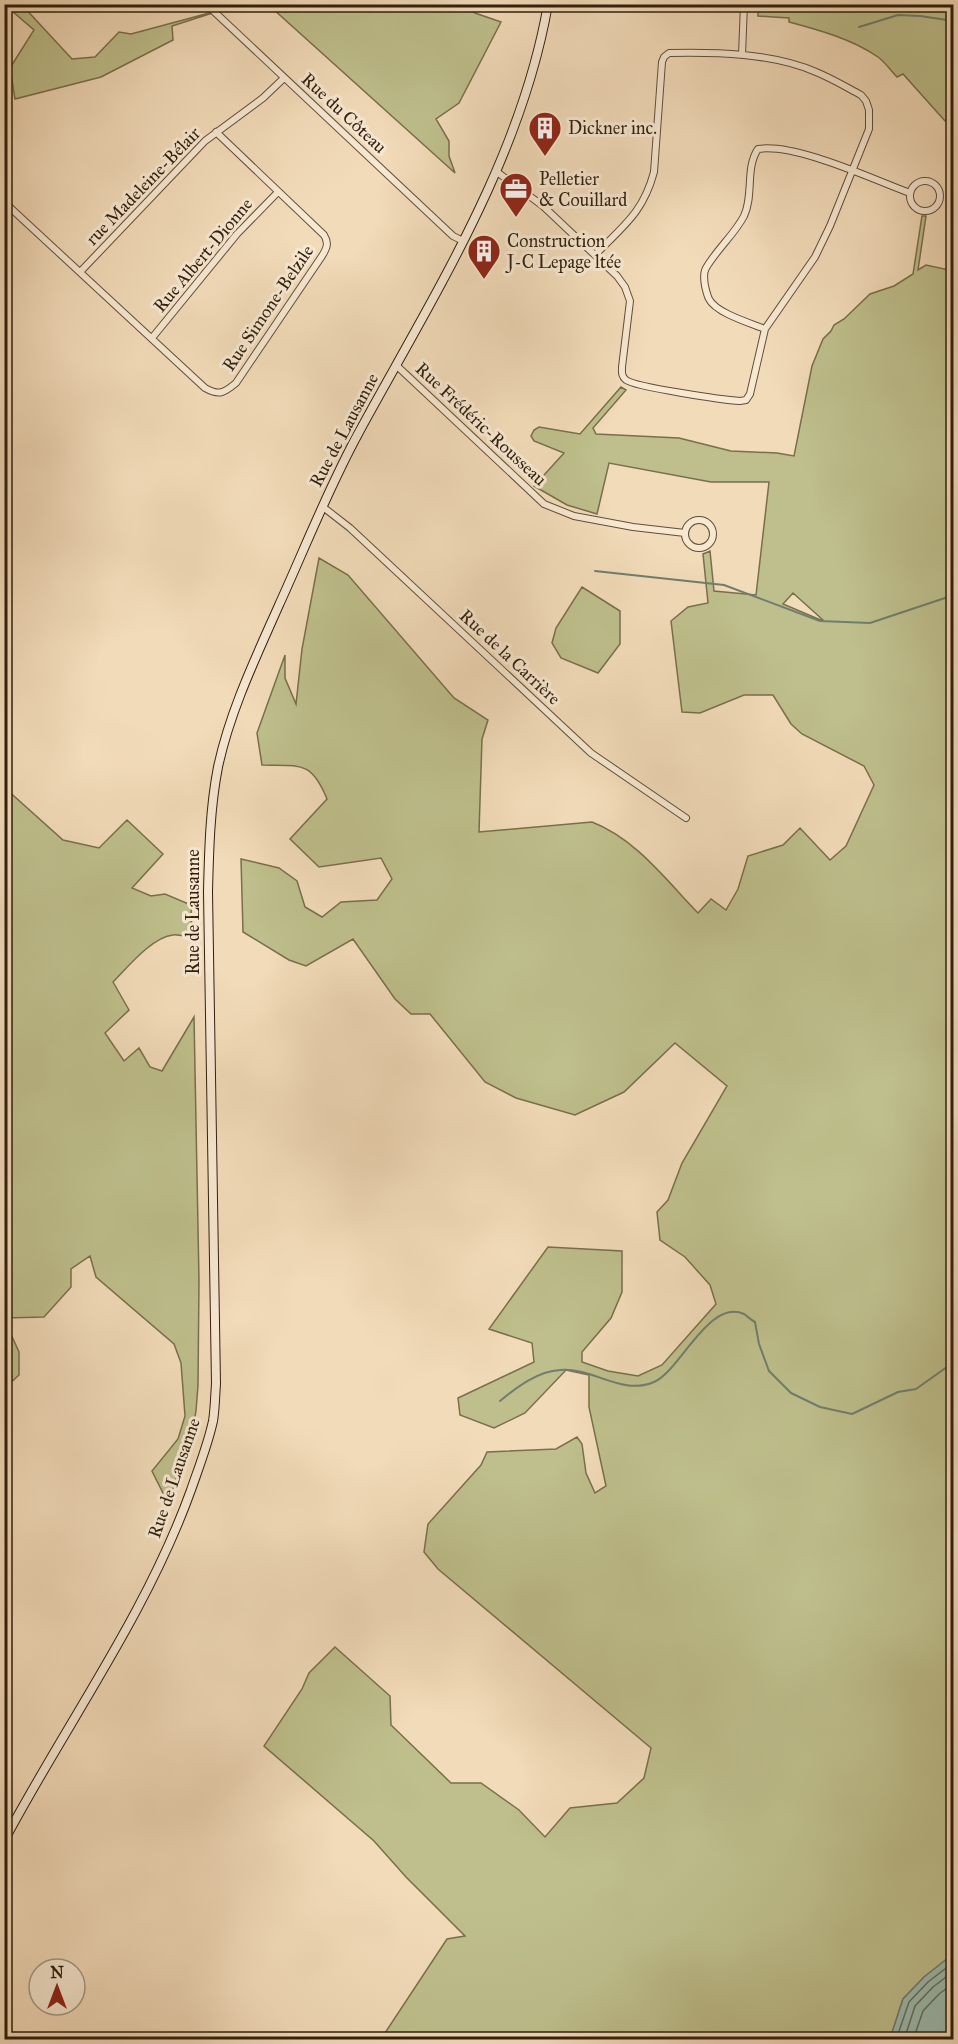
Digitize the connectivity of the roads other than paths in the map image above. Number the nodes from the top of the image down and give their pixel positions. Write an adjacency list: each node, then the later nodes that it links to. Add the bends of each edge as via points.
1 (75, 4): 2 (street, via 88,8)
2 (94, 4)
3 (206, 4): 7 (street, Rue du Côteau)
4 (548, 4): 10 (street, Rue de Lausanne, via 530,81)
5 (744, 4): 6 (street)
6 (742, 55): 9 (street, via 814,71 861,95 869,110 869,129); 15 (street, via 669,53 664,57 649,190 632,218)
7 (284, 78): 8 (street, rue Madeleine-Bélair); 14 (street, Rue du Côteau, via 453,236)
8 (216, 132): 11 (street, Rue Simone-Belzile); 16 (street, rue Madeleine-Bélair)
9 (852, 171): 12 (street); 17 (street, via 815,257); 17 (street, via 781,148 758,149 755,153 745,214 704,270 704,280 712,304)
10 (496, 172): 14 (street, Rue de Lausanne); 15 (street, via 543,206)
11 (278, 192): 18 (street, Rue Albert-Dionne, via 237,234); 18 (street, Rue Simone-Belzile, via 324,235 327,247 236,383 226,391 213,393)
12 (910, 193): 12 (street, via 913,205 921,210 931,209 939,198 937,188 924,181 915,184)
13 (4, 202): 16 (street, Rue Simone-Belzile)
14 (463, 241): 19 (street, Rue de Lausanne)
15 (595, 255): 17 (street, via 617,276 630,301 622,375 631,382 723,400 746,399)
16 (81, 271): 18 (street, Rue Simone-Belzile)
17 (765, 329)
18 (152, 338)
19 (397, 366): 20 (street, Rue de Lausanne); 21 (street, Rue Frédéric-Rousseau, via 544,504 574,516)
20 (323, 507): 22 (street, Rue de la Carrière, via 591,753); 23 (street, Rue de Lausanne, via 233,716 218,767 210,829 216,1373 213,1419 178,1527 135,1615)
21 (685, 533): 21 (street, Rue Frédéric-Rousseau, via 687,542 699,548 708,545 713,537 709,524 701,520 688,525)
22 (686, 818)
23 (4, 1841)

